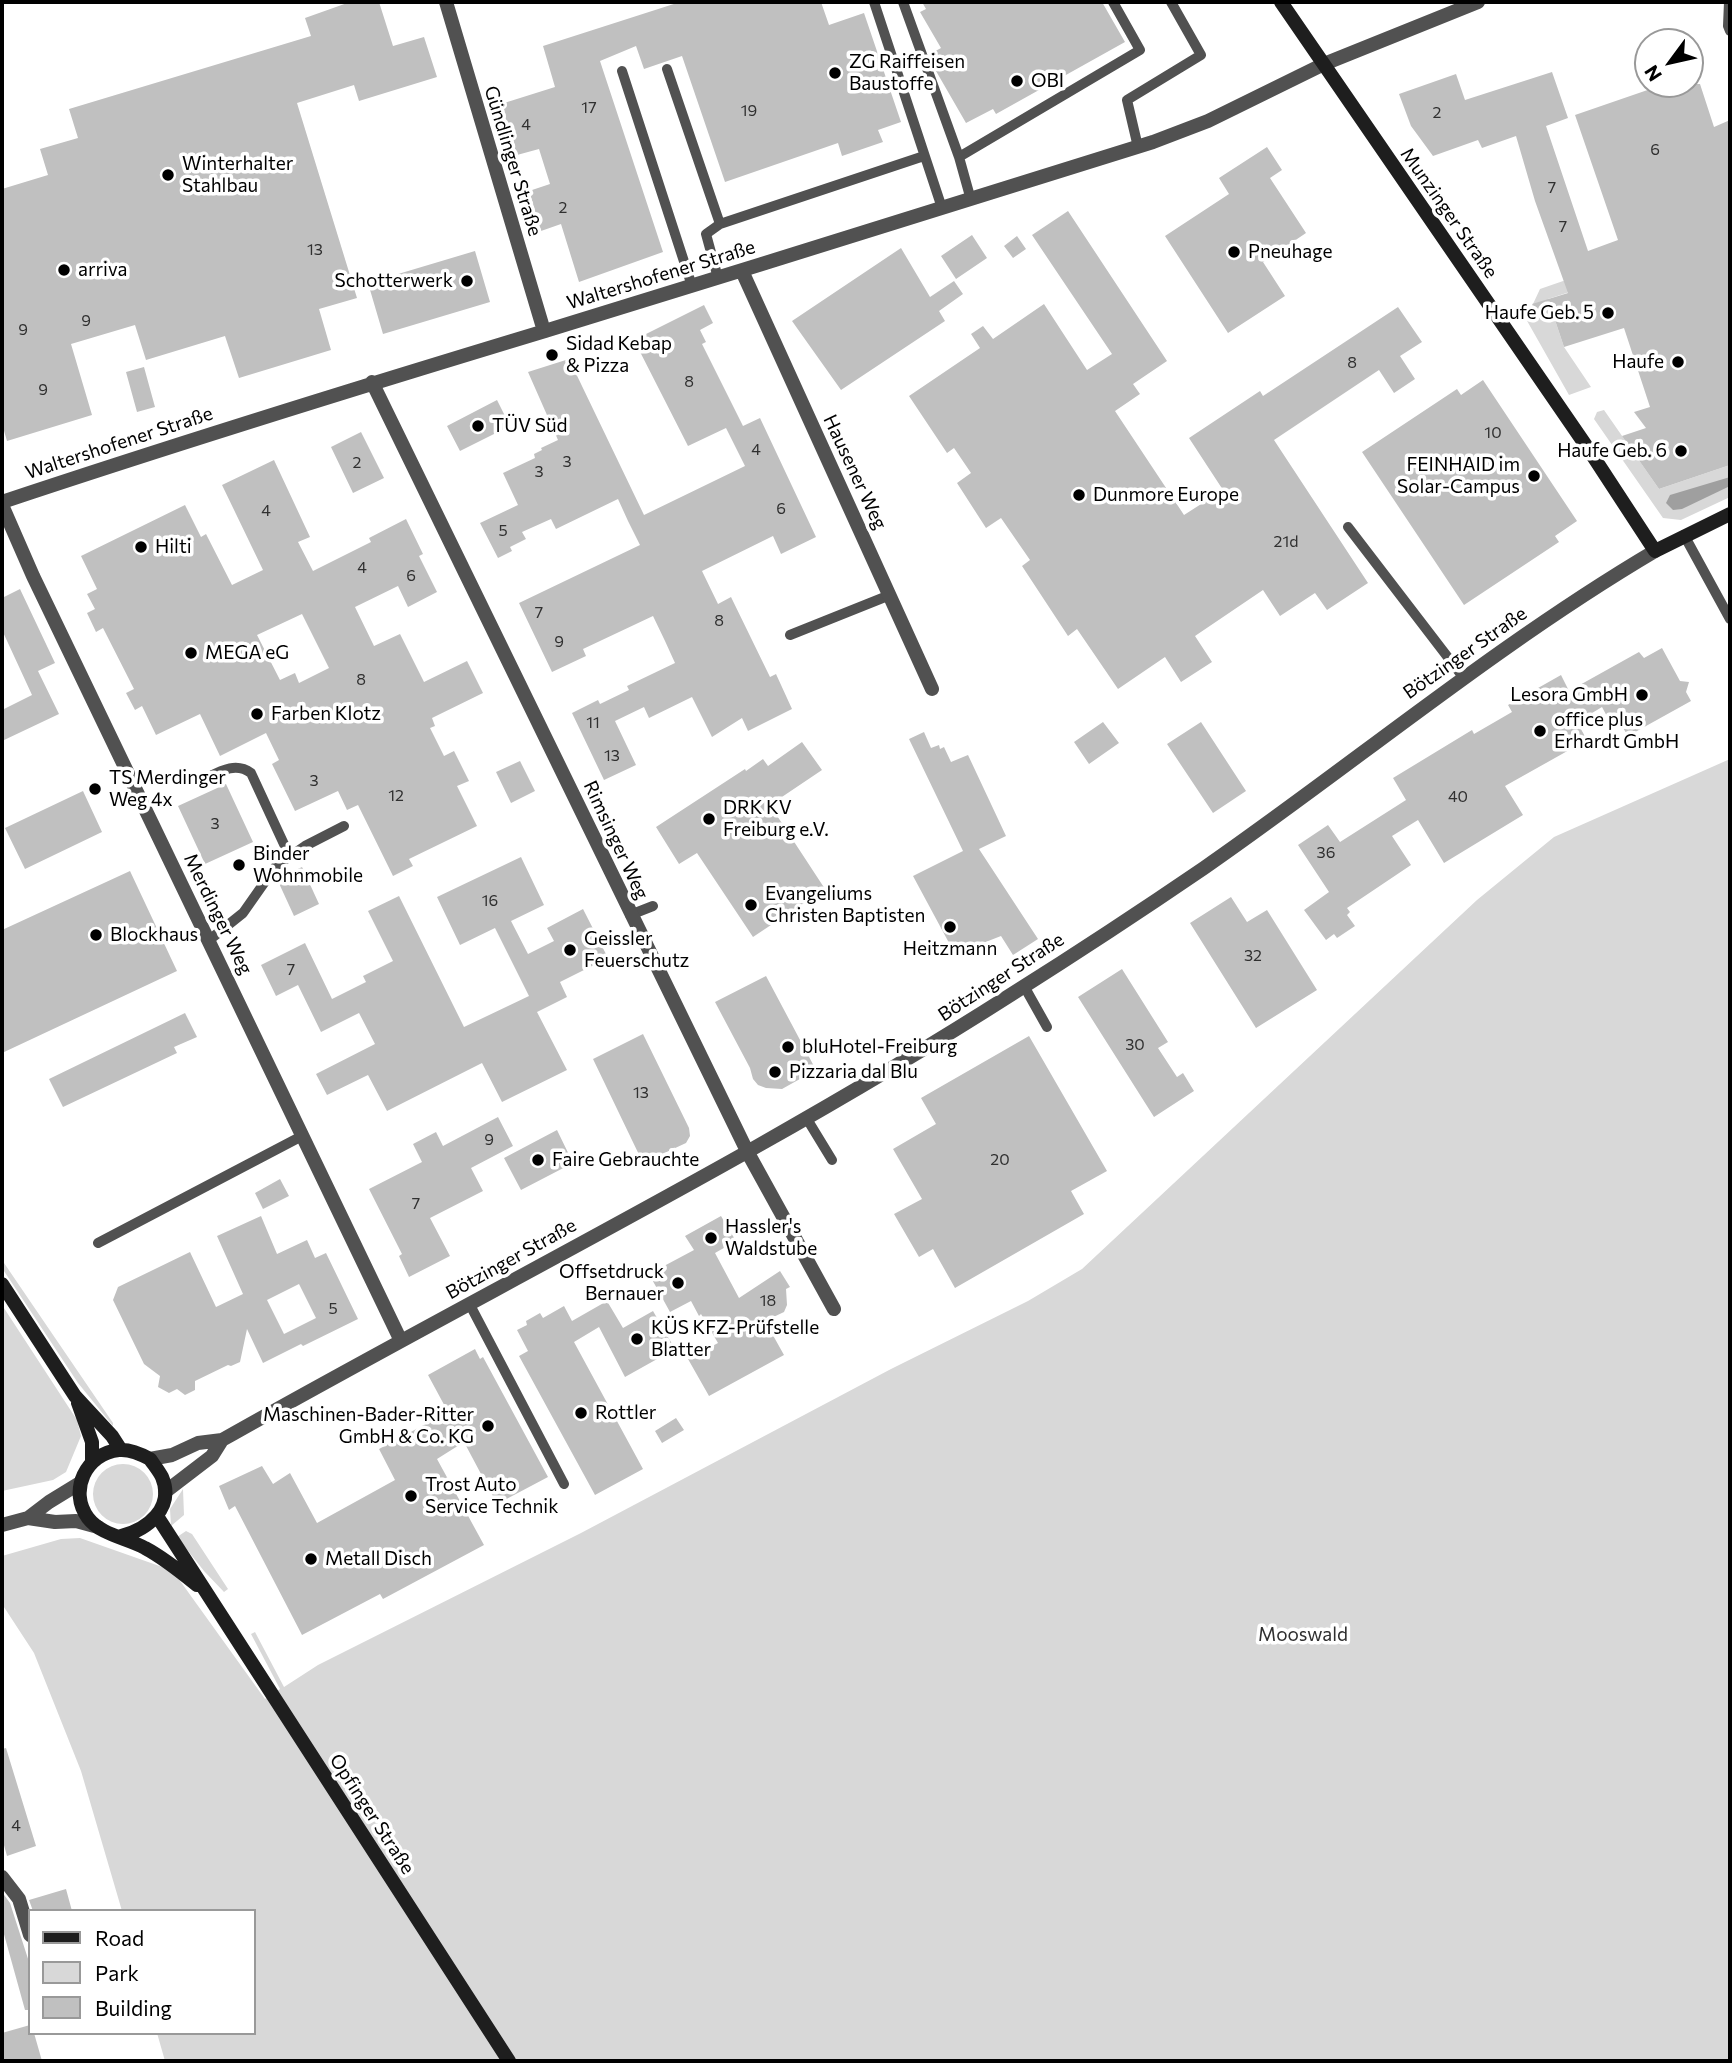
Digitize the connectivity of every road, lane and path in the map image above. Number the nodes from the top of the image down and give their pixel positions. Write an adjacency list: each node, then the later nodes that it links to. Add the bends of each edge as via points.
1 (446, 2): 22 (street, Gündlinger Straße)
2 (874, 2): 14 (lane)
3 (903, 2): 15 (lane)
4 (1113, 2): 15 (lane, via 1140,50)
5 (1171, 2): 13 (lane, via 1201,55 1127,100)
6 (1281, 2): 10 (main road, Munzinger Straße)
7 (1478, 2): 10 (street, Waltershofener Straße)
8 (1729, 2): 9 (lane)
9 (1730, 31)
10 (1324, 64): 13 (street, Waltershofener Straße, via 1208,121); 28 (main road, Munzinger Straße)
11 (667, 69): 18 (lane)
12 (622, 71): 21 (lane)
13 (1138, 147): 16 (street, Waltershofener Straße)
14 (924, 156): 17 (lane); 18 (lane)
15 (959, 157): 16 (lane)
16 (971, 200): 17 (street, Waltershofener Straße)
17 (942, 208): 19 (street, Waltershofener Straße)
18 (720, 223): 20 (lane, via 706,234)
19 (742, 271): 20 (street, Waltershofener Straße); 29 (street, Hausener Weg)
20 (718, 278): 21 (street, Waltershofener Straße)
21 (692, 286): 22 (street, Waltershofener Straße)
22 (544, 331): 23 (street, Waltershofener Straße)
23 (372, 382): 24 (street, Waltershofener Straße); 38 (street, Rimsinger Weg)
24 (2, 503): 39 (street, Merdinger Weg)
25 (1730, 514): 27 (main road, Bötzinger Straße)
26 (1348, 527): 32 (lane)
27 (1684, 535): 28 (main road, Bötzinger Straße); 30 (lane)
28 (1655, 551): 32 (street, Bötzinger Straße, via 1583,594)
29 (890, 595): 31 (lane); 33 (street, Hausener Weg)
30 (1730, 619)
31 (790, 635)
32 (1463, 677): 40 (street, Bötzinger Straße, via 1205,867)
33 (932, 688)
34 (198, 782): 36 (lane, via 234,767 244,768)
35 (344, 826): 36 (lane)
36 (289, 855): 39 (lane, via 235,921)
37 (653, 906): 38 (lane)
38 (630, 915): 44 (street, Rimsinger Weg)
39 (208, 941): 43 (street, Merdinger Weg)
40 (1024, 986): 41 (lane); 42 (street, Bötzinger Straße)
41 (1047, 1027)
42 (807, 1119): 44 (street, Bötzinger Straße); 45 (lane)
43 (302, 1136): 46 (lane); 50 (street, Merdinger Weg)
44 (748, 1153): 48 (street, Bötzinger Straße); 49 (street, Rimsinger Weg)
45 (832, 1160)
46 (98, 1243)
47 (2, 1284): 51 (main road)
48 (469, 1303): 50 (street, Bötzinger Straße); 57 (lane)
49 (834, 1309)
50 (401, 1340): 52 (street, Bötzinger Straße)
51 (75, 1396): 53 (main road); 55 (main road, via 92,1442)
52 (222, 1440): 54 (street, Bötzinger Straße); 58 (street, Bötzinger Straße, via 212,1456)
53 (121, 1450): 54 (main road); 55 (main road)
54 (150, 1459): 58 (main road)
55 (92, 1462): 56 (main road)
56 (80, 1483): 60 (street); 62 (main road, via 82,1505)
57 (564, 1485)
58 (165, 1492): 59 (main road)
59 (156, 1517): 63 (main road, via 146,1527); 64 (main road, Opfinger Straße)
60 (28, 1518): 61 (street); 62 (street)
61 (2, 1525)
62 (97, 1527): 63 (main road, Opfinger Straße)
63 (121, 1536): 64 (main road, Opfinger Straße, via 146,1548)
64 (201, 1588): 67 (main road, Opfinger Straße)
65 (3, 1881): 66 (street, via 19,1899)
66 (28, 1929)
67 (509, 2061)

